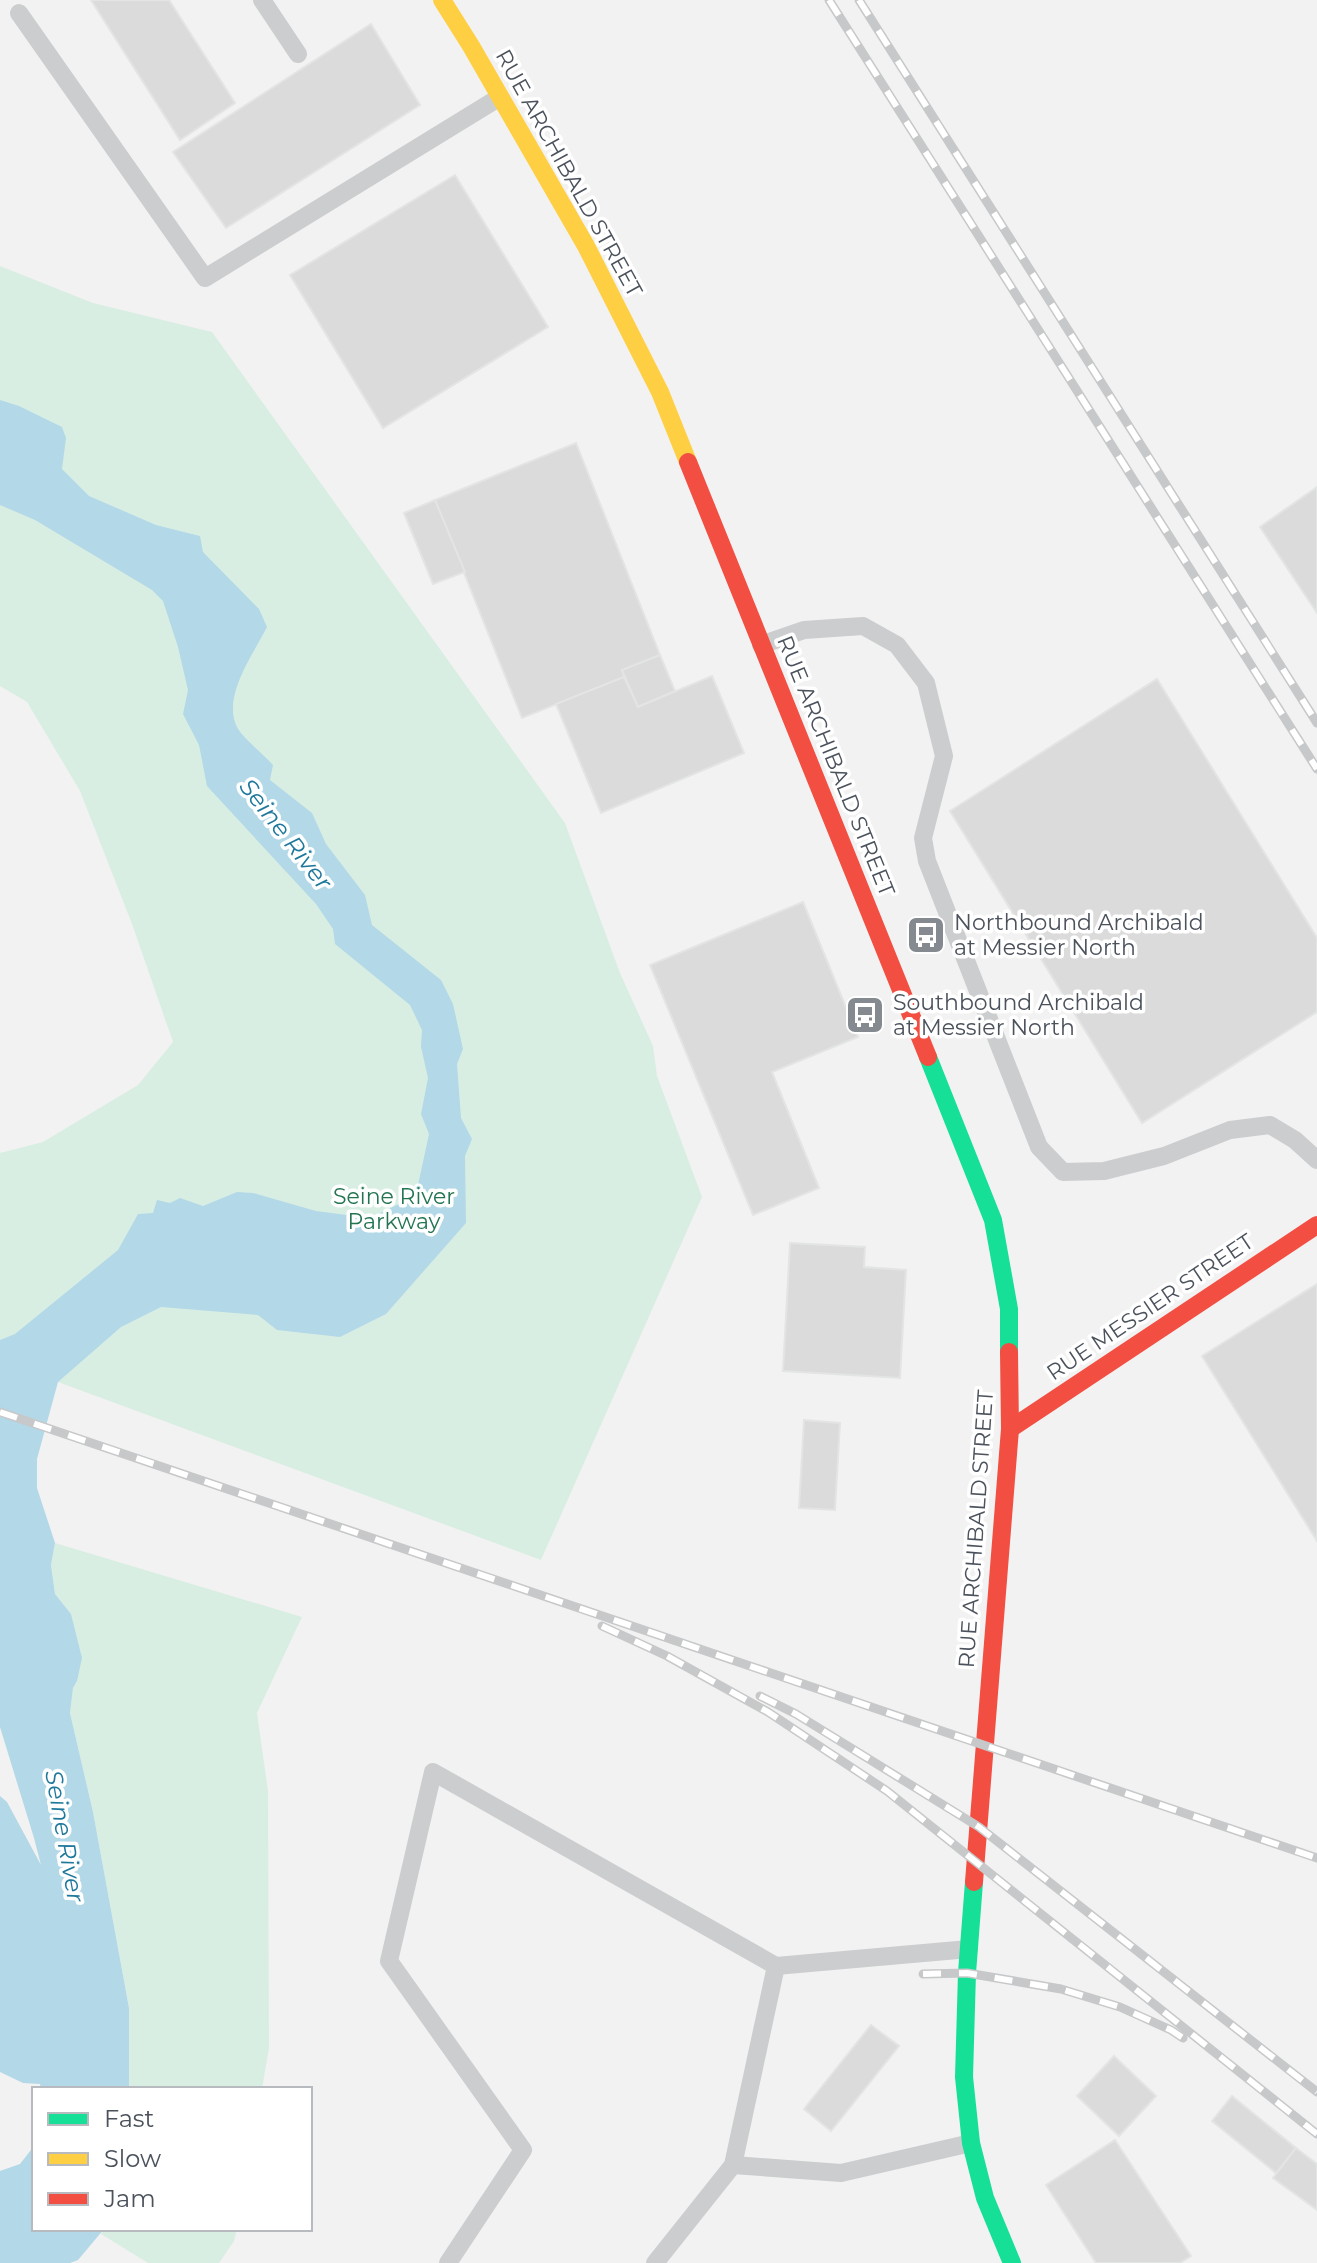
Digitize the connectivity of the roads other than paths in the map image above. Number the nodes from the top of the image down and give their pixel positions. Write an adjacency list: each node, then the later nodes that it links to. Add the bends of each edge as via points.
1 (262, 0): 4 (lane)
2 (442, 0): 5 (main road, RUE ARCHIBALD STREET)
3 (19, 13): 5 (lane, via 205,278)
4 (298, 54)
5 (500, 97): 6 (main road, RUE ARCHIBALD STREET, via 586,246 660,392)
6 (761, 645): 7 (lane, via 804,630 863,626 897,645 926,683 944,756 923,838 927,861 1039,1147 1063,1172 1104,1171 1164,1156 1230,1130 1270,1125); 9 (main road, RUE ARCHIBALD STREET, via 993,1220 1009,1309)
7 (1317, 1160)
8 (1317, 1225): 9 (main road, RUE MESSIER STREET)
9 (1010, 1429): 10 (main road, RUE ARCHIBALD STREET)
10 (969, 1949): 11 (lane); 12 (main road, RUE ARCHIBALD STREET, via 964,2077)
11 (776, 1966): 13 (lane); 14 (lane, via 433,1772 389,1961 523,2150)
12 (971, 2143): 13 (lane, via 841,2173); 16 (main road, RUE ARCHIBALD STREET, via 985,2198)
13 (733, 2165): 15 (lane)
14 (448, 2263)
15 (655, 2263)
16 (1012, 2263)

